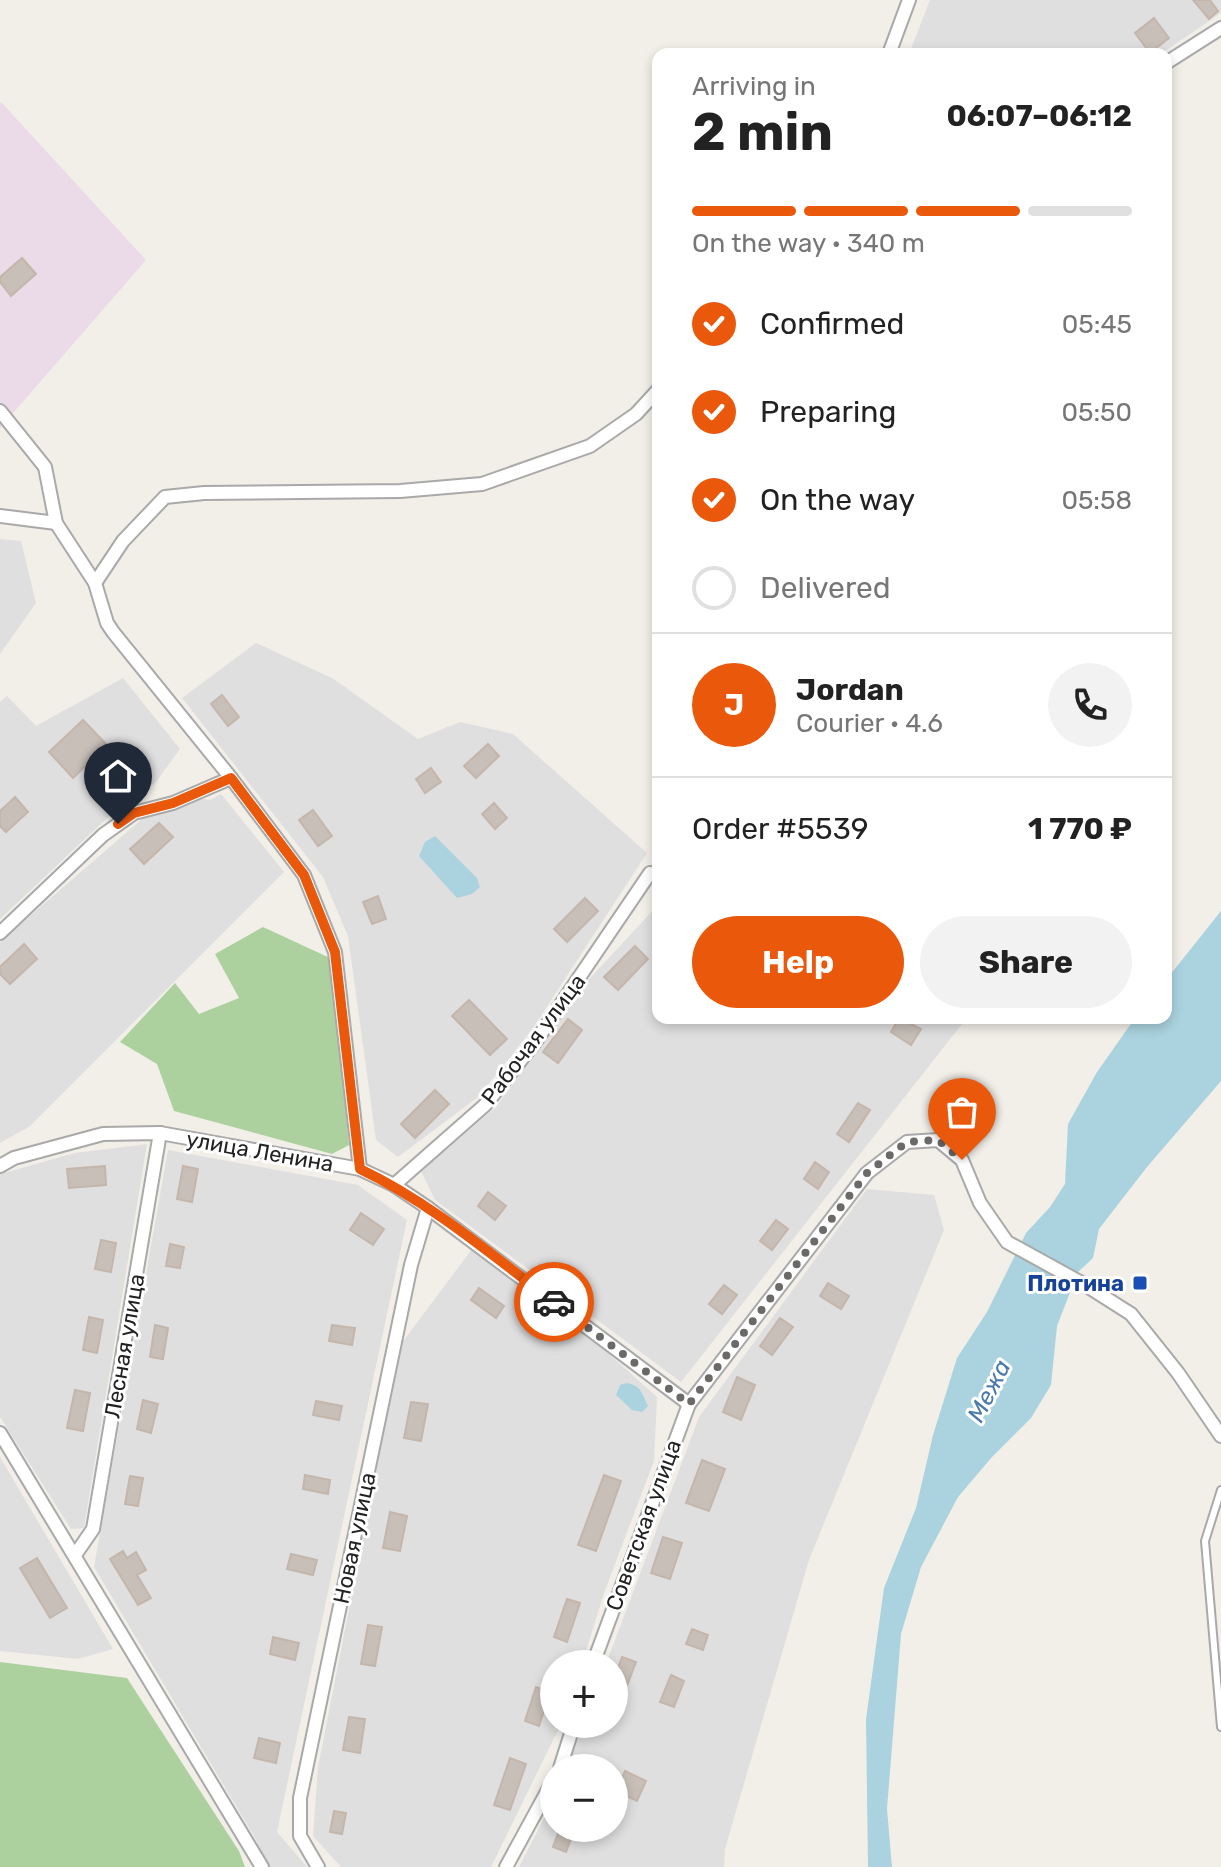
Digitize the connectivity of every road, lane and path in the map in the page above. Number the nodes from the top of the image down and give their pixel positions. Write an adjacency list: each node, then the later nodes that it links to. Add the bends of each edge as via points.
1 (909, 0): 3 (street)
2 (1221, 28): 4 (street)
3 (891, 48)
4 (1172, 59)
5 (652, 397): 9 (street, via 590,446 482,484 165,497 123,541)
6 (0, 411): 8 (street, via 45,467)
7 (0, 516): 8 (street)
8 (56, 523): 9 (street)
9 (95, 583): 10 (street, via 113,632)
10 (231, 778): 12 (street, via 134,813 103,835); 15 (street, via 304,875 335,952)
11 (650, 873): 16 (street, Рабочая улица, via 536,1041 485,1105)
12 (0, 933)
13 (160, 1133): 14 (street, улица Ленина, via 103,1134); 15 (street, улица Ленина); 22 (street, Лесная улица, via 93,1529)
14 (0, 1166)
15 (360, 1169): 16 (street, улица Ленина)
16 (394, 1185): 17 (street, улица Ленина)
17 (428, 1208): 18 (street, улица Ленина); 27 (street, Новая улица, via 411,1265 300,1798 300,1836)
18 (689, 1404): 20 (street, Советская улица, via 867,1173 907,1142 938,1140 962,1160 980,1203 1007,1242 1131,1314); 23 (street, Советская улица)
19 (0, 1433): 22 (street)
20 (1221, 1436)
21 (1221, 1490): 24 (lane, via 1205,1541)
22 (75, 1555): 26 (street)
23 (598, 1650)
24 (1221, 1727)
25 (540, 1805): 28 (street)
26 (262, 1867)
27 (318, 1867)
28 (506, 1867)

